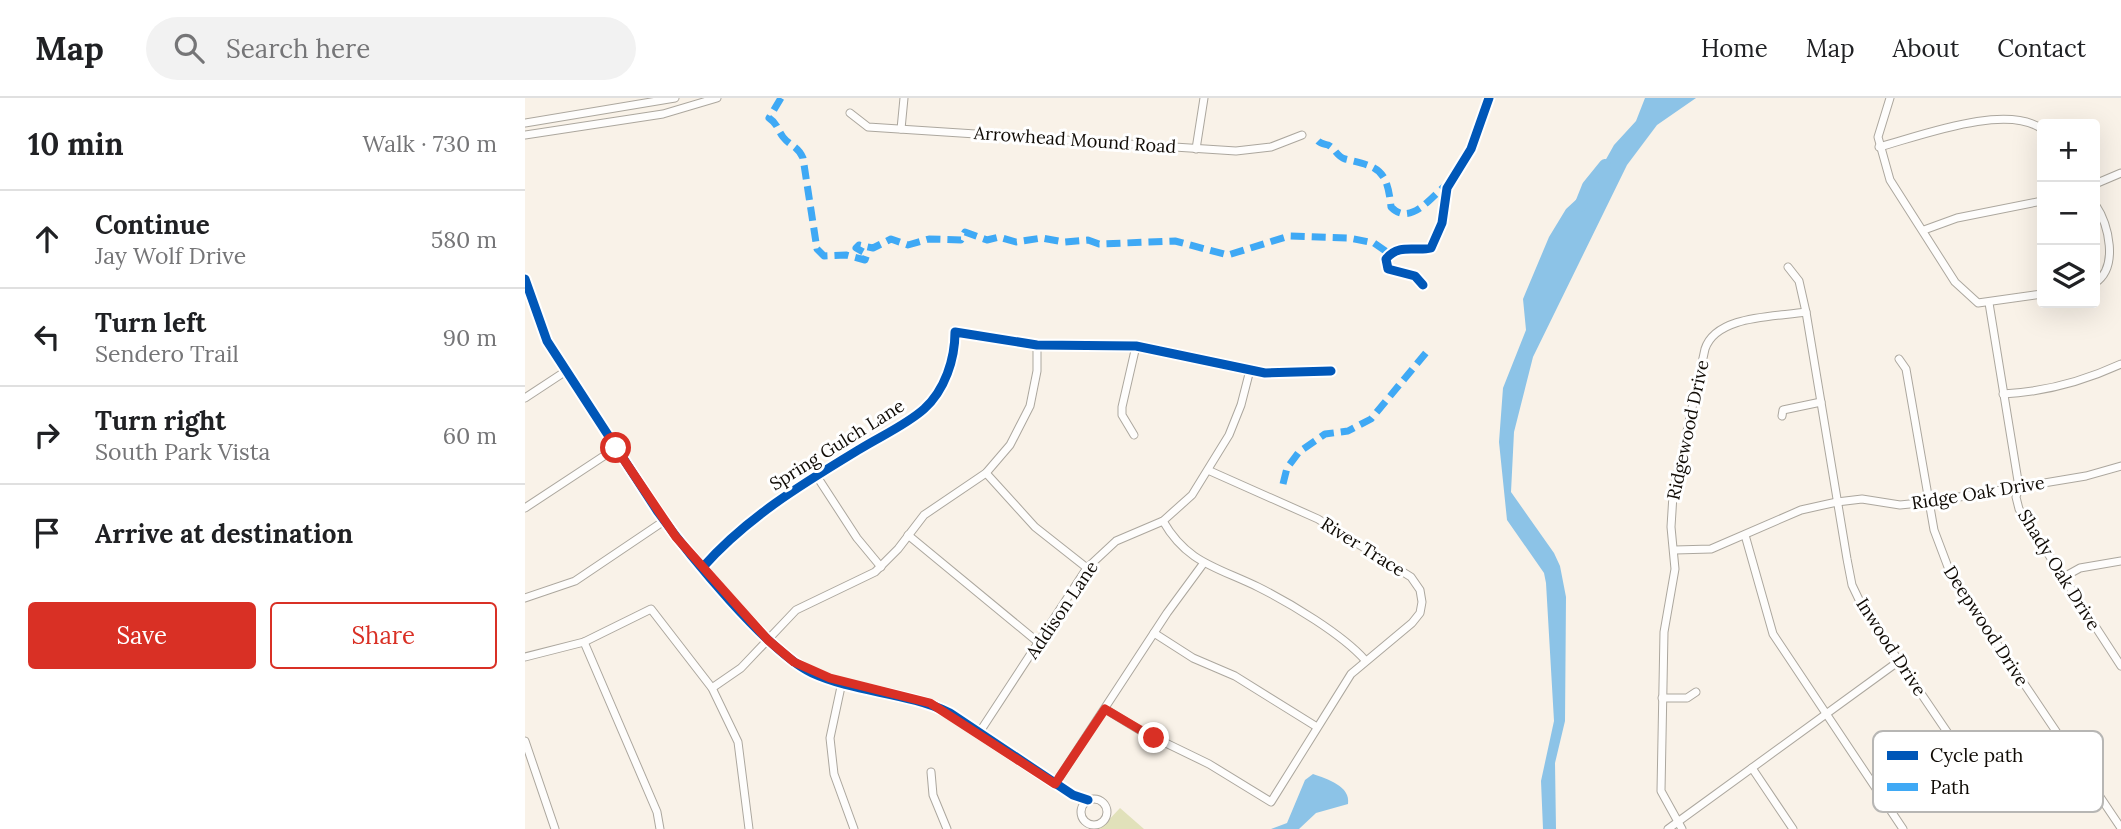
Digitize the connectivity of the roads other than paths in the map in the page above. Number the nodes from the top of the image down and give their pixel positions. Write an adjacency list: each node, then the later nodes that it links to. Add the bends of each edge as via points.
1 (675, 98): 7 (street)
2 (717, 98): 10 (street, via 663,114)
3 (904, 98): 9 (street)
4 (1204, 98): 13 (street)
5 (1890, 98): 12 (street, via 1879,127)
6 (850, 113): 9 (street, Arrowhead Mound Road, via 869,127)
7 (525, 122)
8 (2037, 127): 12 (street, via 2023,120 1990,121)
9 (901, 129): 13 (street, Arrowhead Mound Road)
10 (525, 135)
11 (1302, 135): 13 (street, Arrowhead Mound Road, via 1254,151)
12 (1879, 146): 18 (street, via 1890,180)
13 (1196, 149)
14 (2121, 173): 15 (street)
15 (2100, 182)
16 (2037, 202): 18 (street, via 1966,215)
17 (2100, 213): 21 (street, via 2110,259)
18 (1924, 230): 24 (street, via 1955,282 1973,300)
19 (1788, 267): 25 (street, Inwood Drive, via 1799,281)
20 (525, 279): 23 (street)
21 (2100, 279)
22 (2037, 295): 24 (street)
23 (528, 299): 31 (street)
24 (1989, 303): 33 (street, Shady Oak Drive)
25 (1806, 312): 35 (street, Inwood Drive); 51 (street, Ridgewood Drive, via 1726,325 1710,337 1673,495)
26 (1037, 345): 27 (street, Spring Gulch Lane); 41 (street, via 1030,406 1010,445); 42 (street, Spring Gulch Lane, via 955,332 945,379 923,409)
27 (1136, 346): 30 (street, Spring Gulch Lane); 37 (street, via 1122,407)
28 (1899, 359): 45 (street, Deepwood Drive, via 1906,369)
29 (2121, 364): 33 (street, via 2068,384)
30 (1250, 370): 32 (street, Spring Gulch Lane, via 1280,374); 40 (street, Addison Lane, via 1241,405)
31 (566, 371): 34 (street); 38 (street)
32 (1331, 371)
33 (2003, 394): 43 (street, Shady Oak Drive)
34 (525, 398)
35 (1821, 402): 36 (street, via 1783,410); 44 (street, Inwood Drive)
36 (1782, 416)
37 (1134, 435)
38 (616, 448): 46 (street); 47 (street)
39 (2121, 466): 43 (street, Ridge Oak Drive)
40 (1209, 471): 48 (street, Addison Lane, via 1182,506); 64 (street, River Trace, via 1318,519 1415,581 1422,595 1418,617)
41 (986, 473): 49 (street, via 936,506); 56 (street, via 1035,527)
42 (817, 475): 54 (street, Spring Gulch Lane, via 732,536); 55 (street)
43 (2018, 487): 45 (street, Ridge Oak Drive); 57 (street, Shady Oak Drive, via 2022,517)
44 (1837, 502): 45 (street, Ridge Oak Drive); 50 (street, Ridge Oak Drive, via 1801,510); 65 (street, Inwood Drive, via 1856,594)
45 (1929, 502): 75 (street, Deepwood Drive, via 1937,545 1951,575)
46 (525, 508)
47 (664, 521): 54 (street); 58 (street, via 575,581)
48 (1163, 521): 53 (street, via 1182,549); 56 (street, Addison Lane, via 1116,541)
49 (908, 535): 55 (street); 62 (street)
50 (1745, 535): 51 (street, Ridge Oak Drive, via 1711,549); 72 (street, via 1768,624)
51 (1675, 550): 70 (street, Ridgewood Drive, via 1664,632)
52 (2121, 561): 57 (street, via 2080,568)
53 (1203, 564): 59 (street); 64 (street, via 1276,598 1338,636)
54 (703, 567): 60 (street)
55 (881, 567): 60 (street, via 859,582 809,601)
56 (1087, 568): 62 (street, Addison Lane)
57 (2062, 578): 66 (street, Shady Oak Drive)
58 (525, 598)
59 (1154, 633): 71 (street); 73 (street)
60 (768, 640): 67 (street, via 813,673); 68 (street, via 741,668)
61 (584, 642): 63 (street); 68 (street, via 651,609); 92 (street, via 657,812)
62 (1039, 643): 76 (street, Addison Lane)
63 (525, 657)
64 (1365, 660): 73 (street, River Trace)
65 (1899, 660): 72 (street); 74 (street, Inwood Drive)
66 (2121, 667)
67 (842, 682): 76 (street, via 930,703); 94 (street, via 830,738 834,774)
68 (712, 688): 93 (street, via 738,742)
69 (1696, 692): 70 (street, via 1687,698)
70 (1662, 698): 88 (street, Ridgewood Drive, via 1661,791)
71 (1105, 709): 73 (street, River Trace, via 1271,802); 80 (street)
72 (1827, 714): 78 (street); 81 (street)
73 (1317, 727)
74 (1947, 731)
75 (2055, 731)
76 (979, 733): 80 (street)
77 (525, 741): 91 (street)
78 (1752, 768): 88 (street); 98 (street)
79 (930, 772): 95 (street, via 933,795)
80 (1055, 784): 82 (street)
81 (1873, 784)
82 (1073, 796): 83 (street); 85 (street)
83 (1088, 800): 85 (street); 89 (street, via 1100,799 1107,809 1104,821)
84 (2103, 802): 90 (street, Deepwood Drive)
85 (1081, 808): 87 (street)
86 (1892, 812): 99 (street)
87 (1083, 819): 89 (street); 96 (street)
88 (1679, 826): 97 (street)
89 (1090, 827)
90 (2121, 828)
91 (555, 829)
92 (660, 829)
93 (749, 829)
94 (854, 829)
95 (947, 829)
96 (1080, 829)
97 (1668, 829)
98 (1793, 829)
99 (1903, 829)

